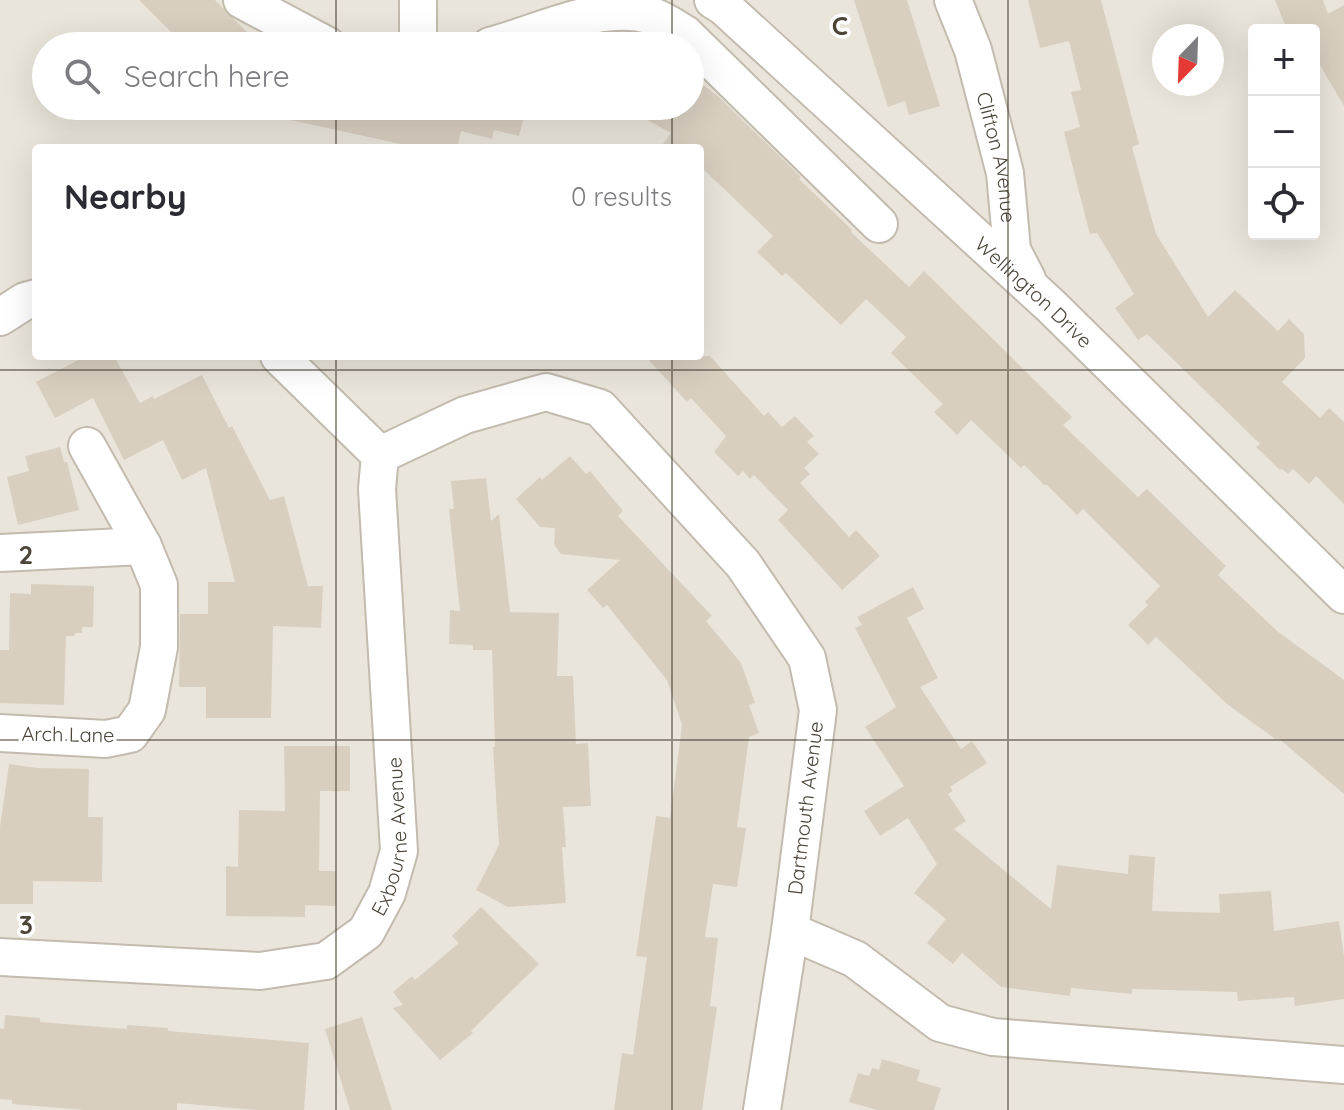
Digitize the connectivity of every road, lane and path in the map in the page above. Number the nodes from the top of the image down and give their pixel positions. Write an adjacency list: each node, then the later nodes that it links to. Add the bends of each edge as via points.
1 (242, 0): 5 (street)
2 (418, 0): 6 (street)
3 (713, 0): 12 (street, Wellington Drive)
4 (953, 0): 12 (street, Clifton Avenue, via 973,50 1005,173 1012,250 1026,278)
5 (302, 32)
6 (418, 32)
7 (538, 32): 8 (street, via 617,9 651,15)
8 (681, 32)
9 (704, 51): 10 (street)
10 (879, 224)
11 (32, 299): 13 (street)
12 (1051, 306): 19 (street, Wellington Drive)
13 (0, 317)
14 (283, 360): 16 (street)
15 (87, 446): 17 (street, Arch Lane)
16 (380, 455): 21 (street, Dartmouth Avenue, via 465,415 546,392 600,408 743,564 807,658 818,710); 22 (street, Exbourne Avenue, via 377,489 399,851 387,893 366,932 326,961 260,971)
17 (143, 546): 18 (street); 20 (street, Arch Lane, via 159,585 159,647 147,710 130,734 106,739)
18 (0, 553)
19 (1344, 595)
20 (0, 733)
21 (790, 931): 23 (street, via 855,959 940,1023 993,1037); 24 (street, Dartmouth Avenue)
22 (0, 957)
23 (1344, 1065)
24 (762, 1110)

